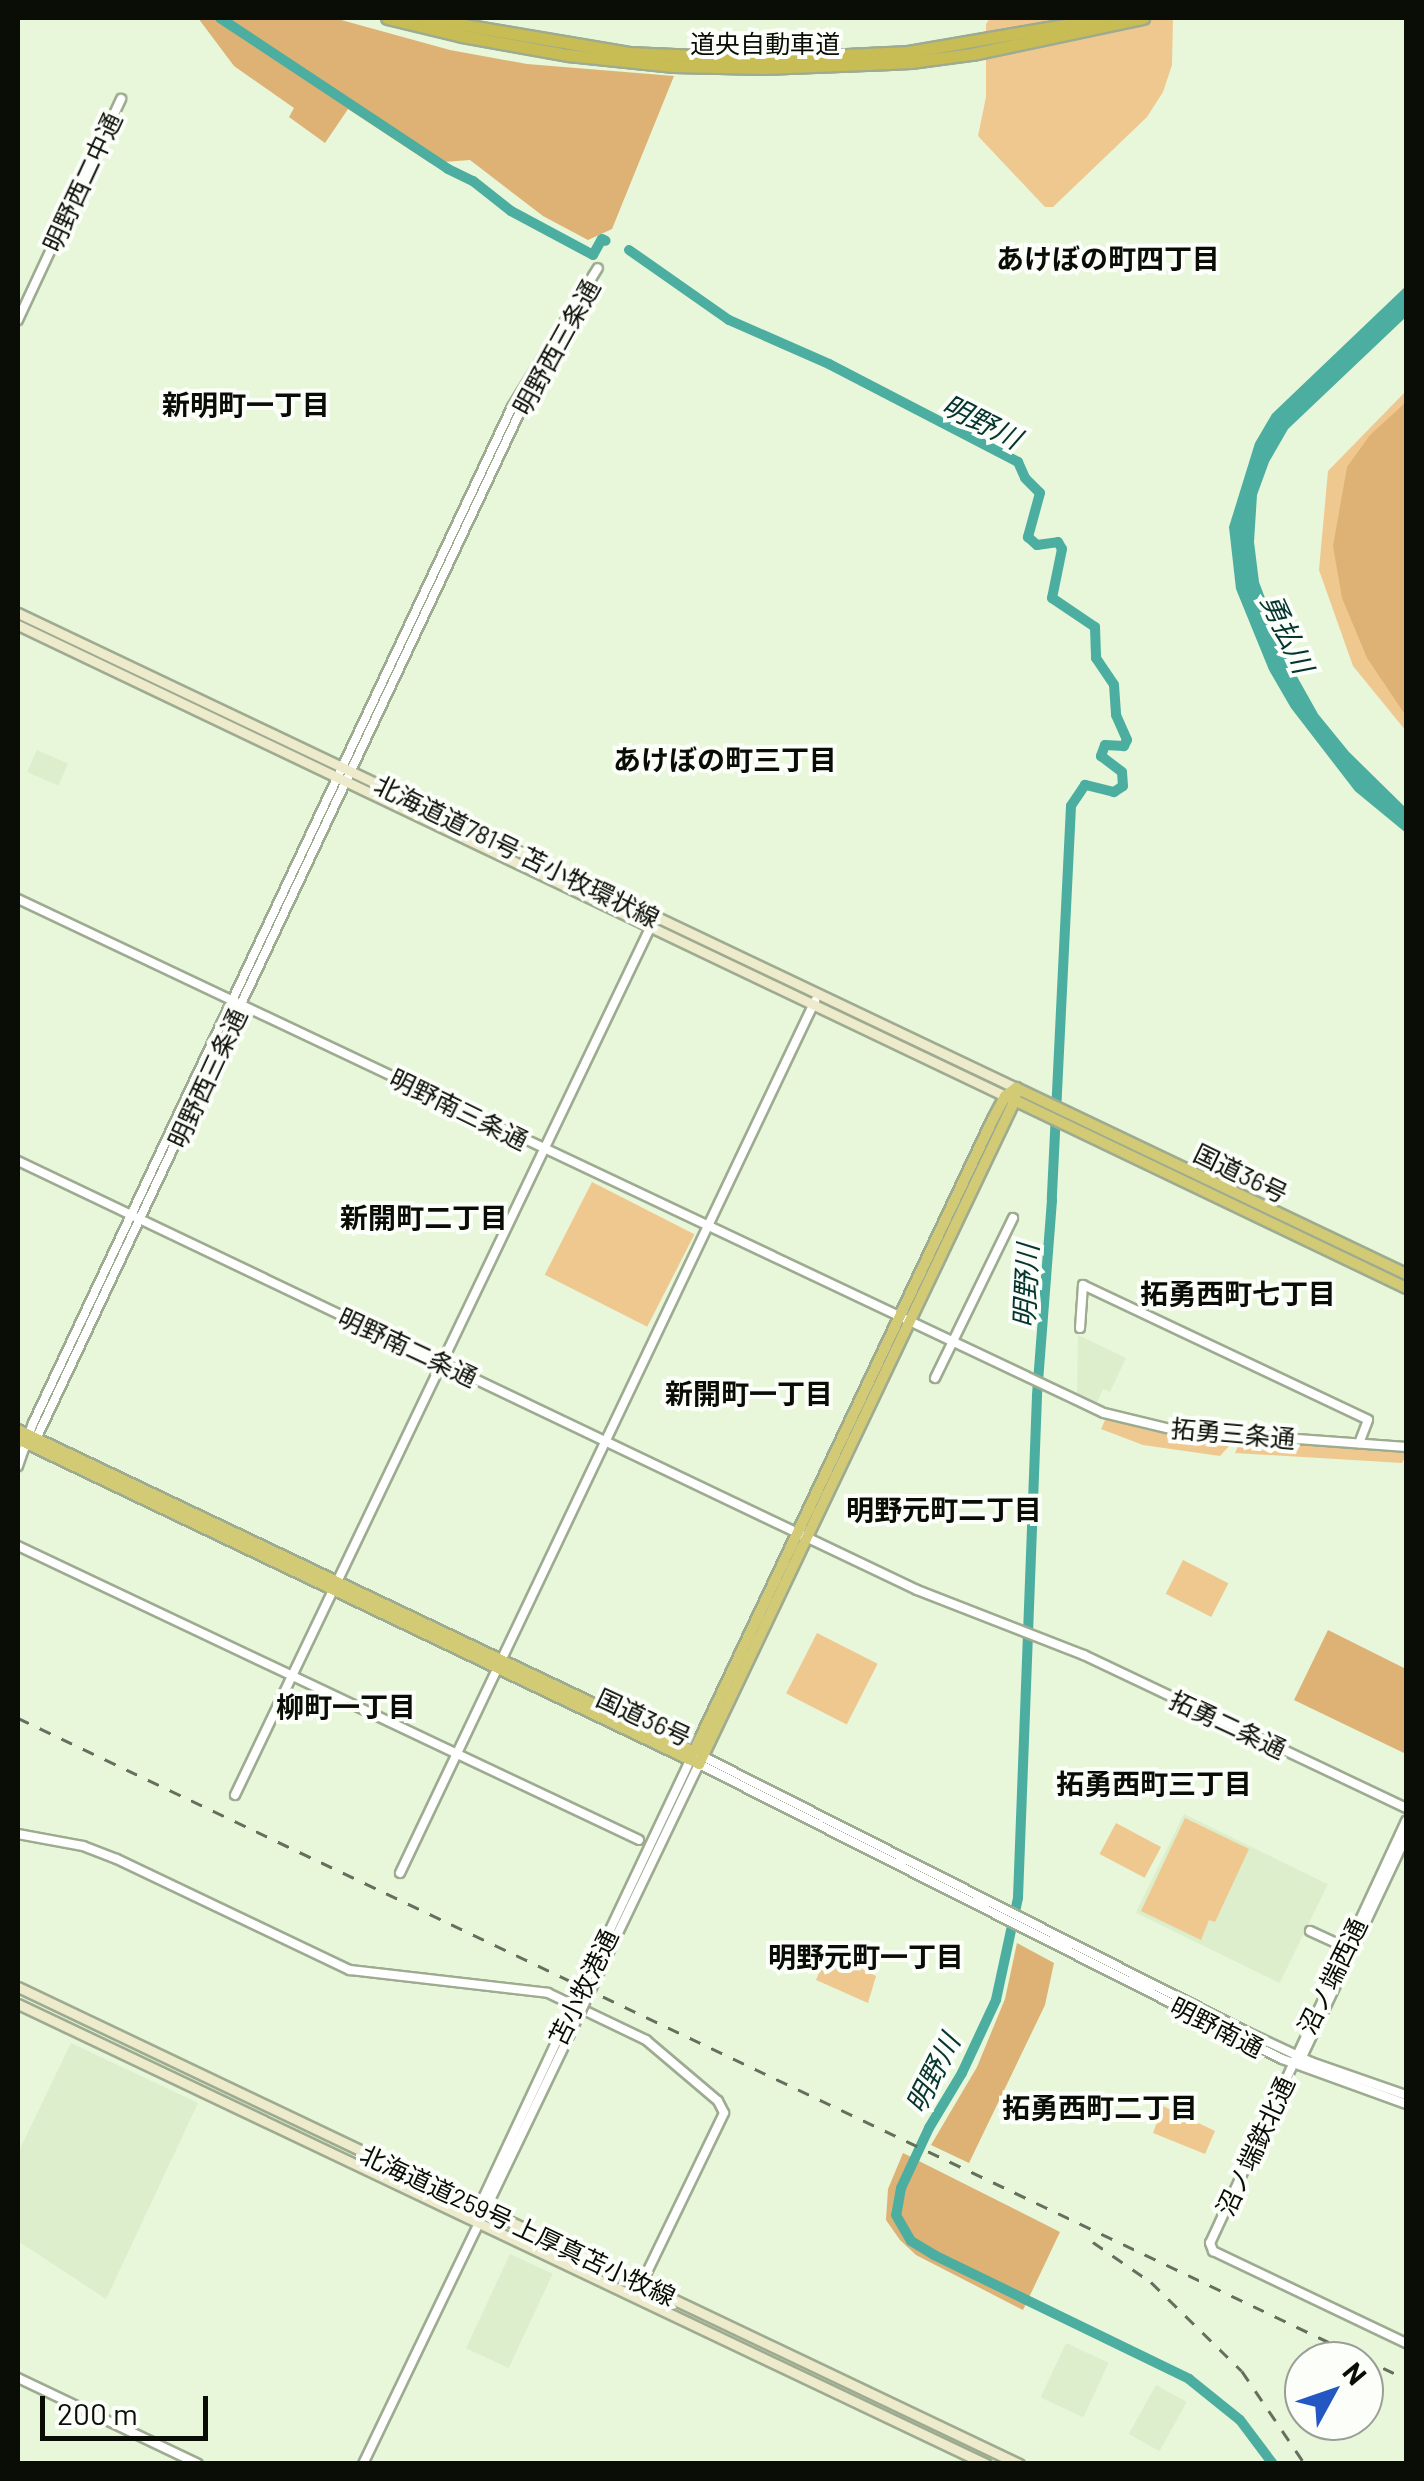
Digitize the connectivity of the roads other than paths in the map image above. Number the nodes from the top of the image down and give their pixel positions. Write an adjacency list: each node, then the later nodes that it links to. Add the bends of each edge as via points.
1 (387, 18): 6 (highway, 道央自動車道, via 512,46)
2 (422, 18): 6 (highway, 道央自動車道)
3 (1104, 18): 5 (highway, 道央自動車道)
4 (1143, 18): 5 (highway, 道央自動車道)
5 (972, 48): 6 (highway, 道央自動車道)
6 (674, 61)
7 (121, 99): 8 (street, 明野西二中通)
8 (18, 320)
9 (18, 614): 11 (main road, 北海道道781号 苫小牧環状線)
10 (18, 625): 12 (main road, 北海道道781号 苫小牧環状線)
11 (349, 770): 11 (street, 明野西三条通, via 512,406 598,268 520,412); 12 (street, 明野西三条通); 14 (main road, 北海道道781号 苫小牧環状線)
12 (343, 782): 14 (main road, 北海道道781号 苫小牧環状線); 16 (street, 明野西三条通)
13 (18, 899): 16 (street, 明野南三条通)
14 (653, 922): 15 (main road, 北海道道781号 苫小牧環状線); 19 (street)
15 (815, 1000): 17 (main road, 北海道道781号 苫小牧環状線); 18 (main road, 北海道道781号 苫小牧環状線); 23 (street)
16 (238, 1004): 19 (street, 明野南三条通); 21 (street, 明野西三条通)
17 (1016, 1088): 18 (highway); 24 (highway, 国道36号)
18 (1010, 1098): 25 (highway, 国道36号); 26 (highway, 国道36号)
19 (542, 1149): 23 (street, 明野南三条通); 29 (street)
20 (18, 1161): 21 (street, 明野南二条通)
21 (136, 1218): 29 (street, 明野南二条通); 31 (street, 明野西三条通)
22 (1012, 1218): 28 (street)
23 (707, 1227): 26 (street, 明野南三条通); 32 (street)
24 (1406, 1274)
25 (1406, 1288)
26 (904, 1321): 28 (street); 36 (highway, 国道36号)
27 (1080, 1328): 33 (street, via 1083,1285 1368,1420)
28 (951, 1344): 30 (street); 33 (street, 拓勇三条通, via 1104,1413 1176,1430)
29 (442, 1363): 32 (street, 明野南二条通); 38 (street)
30 (935, 1378)
31 (25, 1437): 35 (street, 明野西三条通); 38 (highway, 国道36号)
32 (604, 1441): 36 (street, 明野南二条通); 39 (street)
33 (1360, 1443): 34 (street, 拓勇三条通)
34 (1406, 1447)
35 (18, 1466)
36 (801, 1534): 42 (highway, 国道36号); 44 (street, 拓勇二条通)
37 (18, 1546): 40 (street)
38 (335, 1586): 39 (highway, 国道36号); 40 (street)
39 (498, 1664): 41 (street); 42 (highway, 国道36号)
40 (292, 1676): 41 (street); 43 (street)
41 (455, 1754): 48 (street); 49 (street)
42 (696, 1758): 54 (street, 明野南通); 57 (street, 苫小牧港通, bridge)
43 (235, 1794)
44 (1406, 1808)
45 (1406, 1821): 51 (street, 沼ノ端西通)
46 (18, 1834): 59 (street, via 108,1855 350,1970 548,1993 646,2040 724,2112)
47 (1406, 1838): 51 (street, 沼ノ端西通)
48 (639, 1840)
49 (400, 1873)
50 (1310, 1931): 51 (street)
51 (1349, 1949): 54 (street, 沼ノ端西通)
52 (18, 1987): 57 (main road, 北海道道259号 上厚真苫小牧線)
53 (18, 2004): 58 (main road, 北海道道259号 上厚真苫小牧線)
54 (1297, 2059): 55 (street, 明野南通); 56 (street, 明野南通); 61 (street, 沼ノ端鉄北通, via 1210,2248)
55 (1406, 2095)
56 (1406, 2104)
57 (482, 2208): 58 (street, 苫小牧港通); 59 (main road, 北海道道259号 上厚真苫小牧線)
58 (478, 2223): 60 (main road, 北海道道259号 上厚真苫小牧線); 64 (street, 苫小牧港通)
59 (640, 2284): 60 (street); 66 (main road, 北海道道259号 上厚真苫小牧線)
60 (635, 2297): 65 (main road, 北海道道259号 上厚真苫小牧線)
61 (1406, 2343)
62 (18, 2378): 63 (street)
63 (198, 2464)
64 (363, 2464)
65 (986, 2464)
66 (1019, 2464)

